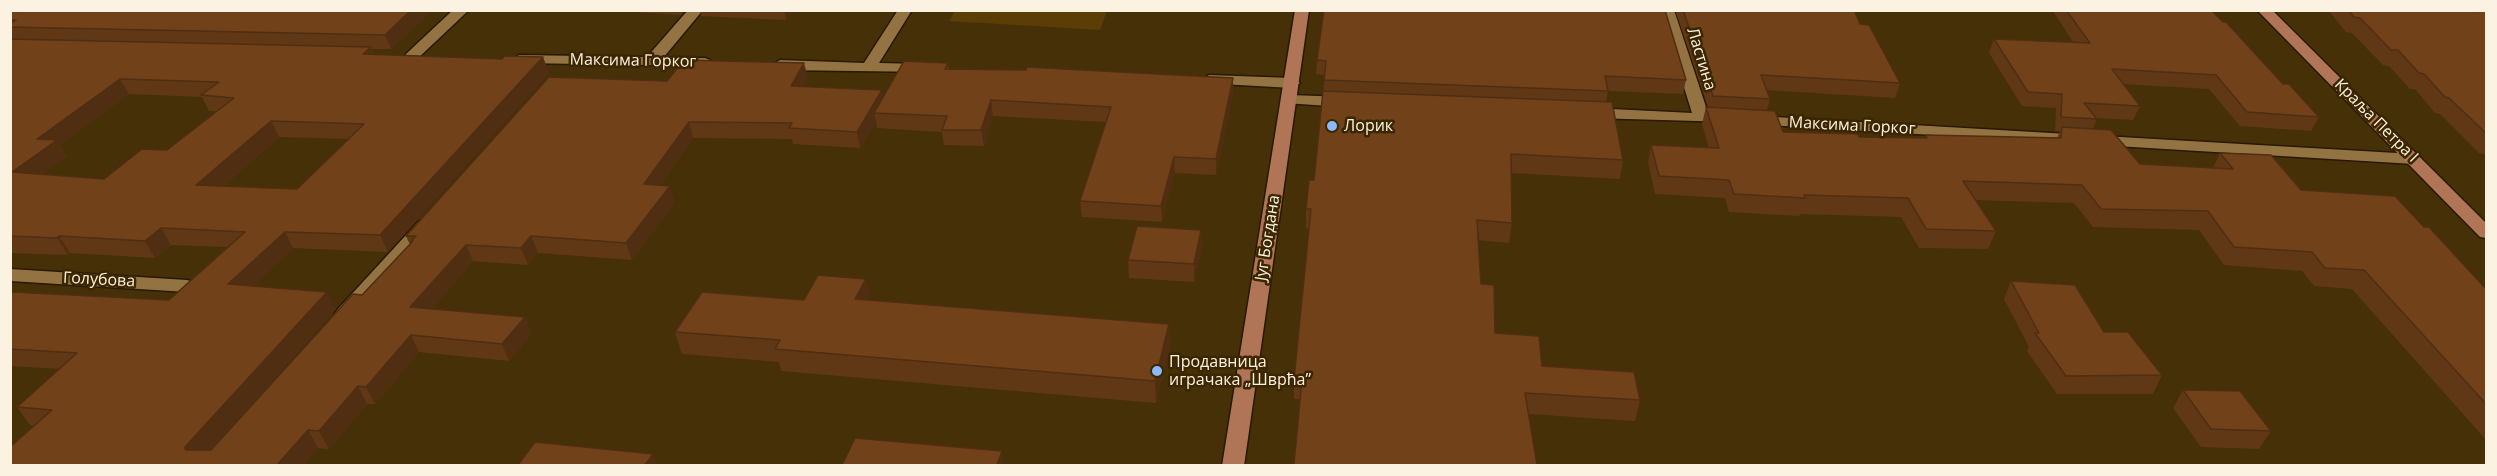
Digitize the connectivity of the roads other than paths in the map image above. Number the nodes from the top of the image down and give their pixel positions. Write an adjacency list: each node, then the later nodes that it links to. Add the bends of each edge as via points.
1 (462, 10): 7 (street, via 406,57)
2 (696, 10): 10 (street)
3 (905, 10): 13 (street)
4 (1302, 10): 17 (street, Југ Богдана)
5 (1667, 10): 20 (street, Ластина)
6 (2264, 10): 21 (street, Краља Петра I)
7 (434, 57)
8 (503, 59): 9 (street, Максима Горког)
9 (572, 60): 10 (street, Максима Горког); 15 (street)
10 (651, 62): 11 (street, Максима Горког)
11 (720, 63)
12 (766, 64): 13 (street)
13 (870, 66): 14 (street)
14 (940, 69)
15 (556, 78)
16 (1198, 79): 17 (street)
17 (1291, 92): 18 (street); 27 (street, Југ Богдана)
18 (1360, 103)
19 (1572, 112): 20 (street, Максима Горког)
20 (1701, 117): 21 (street, Максима Горког)
21 (2414, 159): 23 (street, Краља Петра I)
22 (438, 210): 26 (street)
23 (2487, 233)
24 (10, 275): 25 (street, Голубова)
25 (187, 286)
26 (335, 324)
27 (1233, 465)

